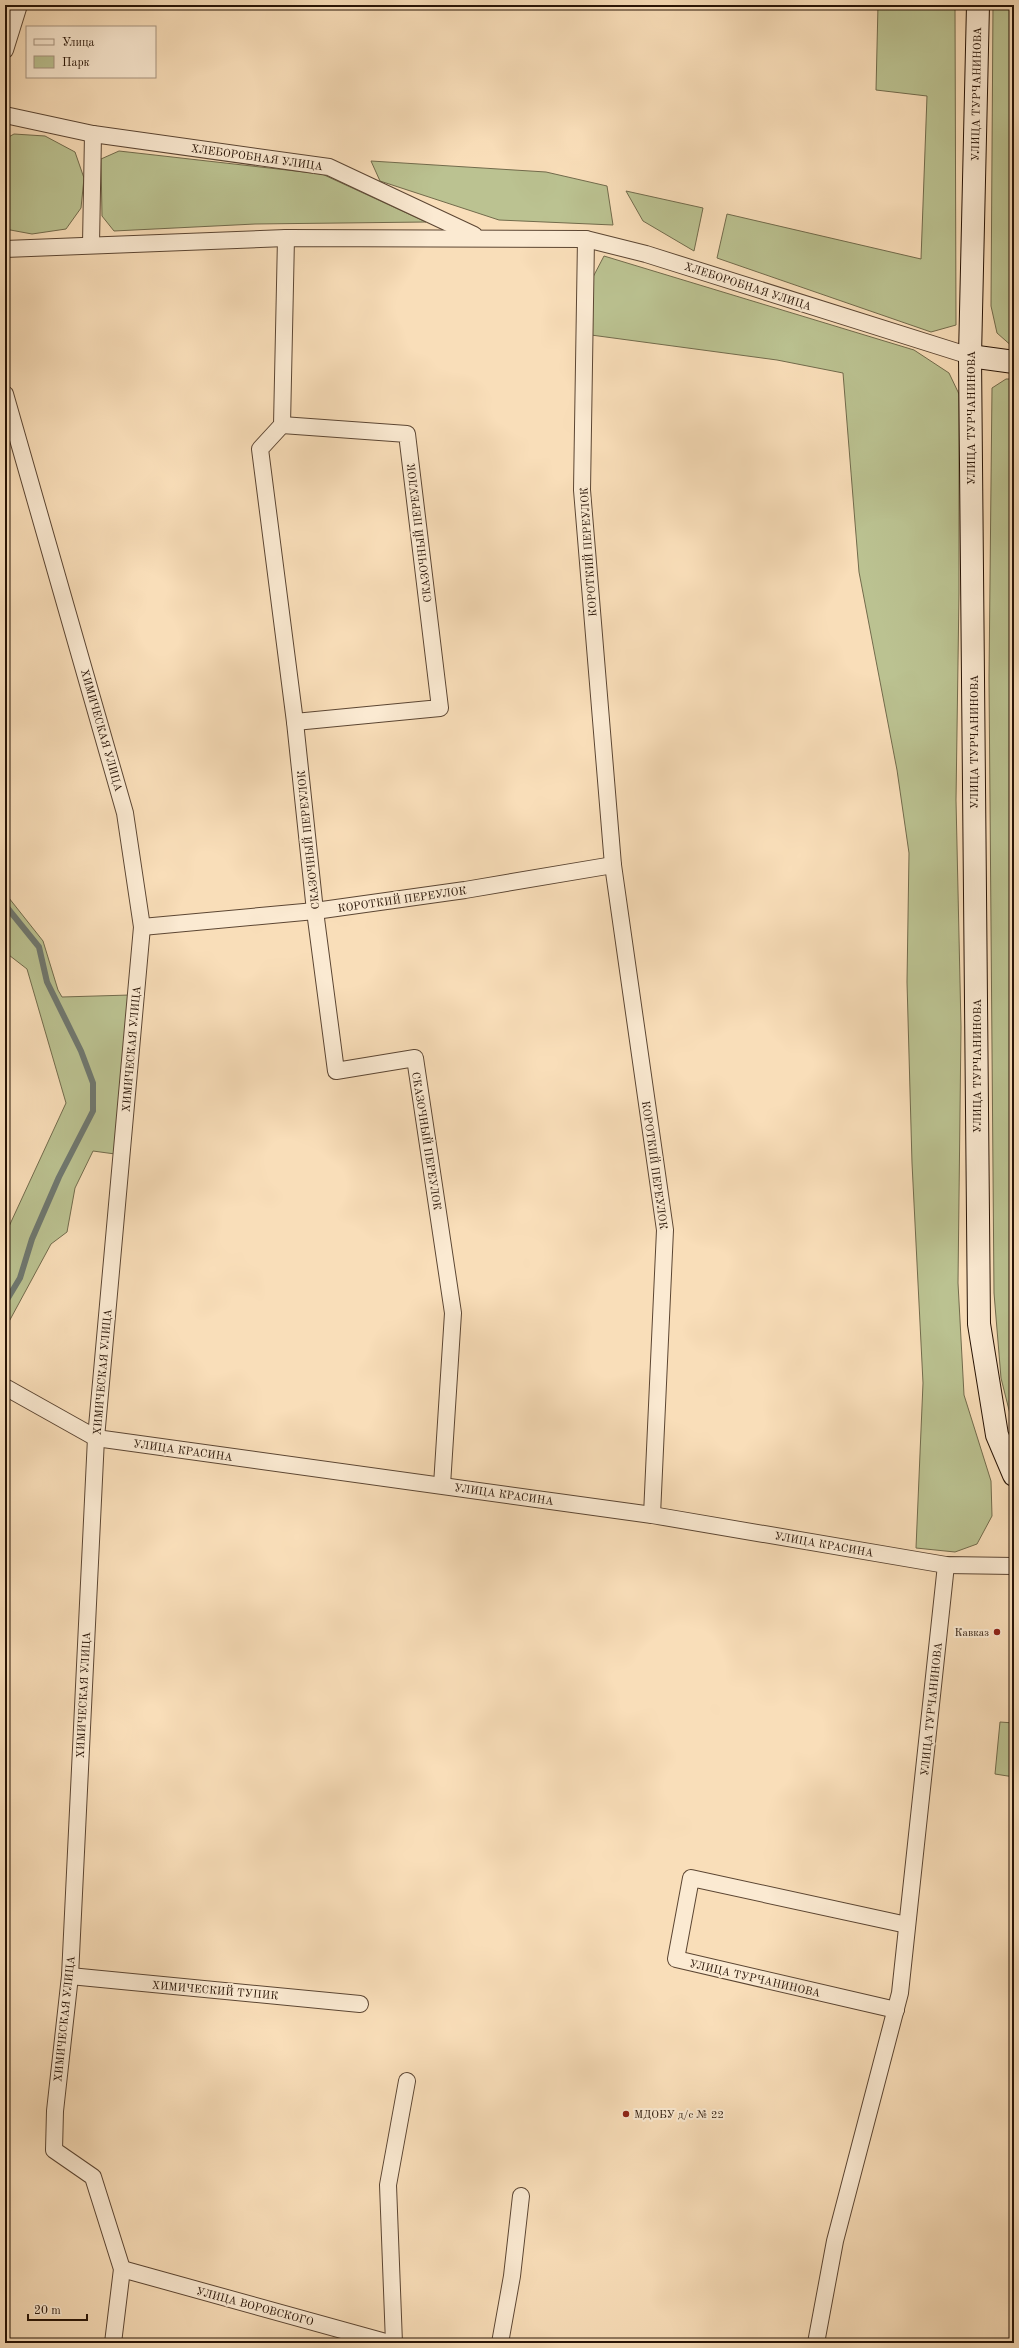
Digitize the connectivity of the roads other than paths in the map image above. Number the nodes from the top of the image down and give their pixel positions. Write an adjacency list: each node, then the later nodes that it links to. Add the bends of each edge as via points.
1 (19, 5): 3 (street)
2 (978, 5): 11 (street, УЛИЦА ТУРЧАНИНОВА)
3 (5, 50)
4 (5, 115): 5 (street, ХЛЕБОРОБНАЯ УЛИЦА)
5 (93, 134): 6 (street, ХЛЕБОРОБНАЯ УЛИЦА, via 329,167); 9 (street)
6 (478, 237): 7 (street, ХЛЕБОРОБНАЯ УЛИЦА); 8 (street, ХЛЕБОРОБНАЯ УЛИЦА)
7 (286, 238): 9 (street, ХЛЕБОРОБНАЯ УЛИЦА); 14 (street)
8 (586, 239): 11 (street, ХЛЕБОРОБНАЯ УЛИЦА, via 646,254); 16 (street, КОРОТКИЙ ПЕРЕУЛОК, via 582,490)
9 (91, 244): 10 (street, ХЛЕБОРОБНАЯ УЛИЦА)
10 (5, 249)
11 (970, 356): 12 (street, ХЛЕБОРОБНАЯ УЛИЦА); 21 (street, УЛИЦА ТУРЧАНИНОВА, via 979,1324 997,1436)
12 (1014, 362)
13 (5, 394): 18 (street, ХИМИЧЕСКАЯ УЛИЦА, via 126,813)
14 (282, 425): 15 (street, СКАЗОЧНЫЙ ПЕРЕУЛОК, via 260,449); 15 (street, СКАЗОЧНЫЙ ПЕРЕУЛОК, via 407,434 440,708)
15 (295, 722): 17 (street, СКАЗОЧНЫЙ ПЕРЕУЛОК)
16 (613, 864): 17 (street, КОРОТКИЙ ПЕРЕУЛОК, via 465,890); 23 (street, КОРОТКИЙ ПЕРЕУЛОК, via 665,1230)
17 (315, 911): 18 (street, КОРОТКИЙ ПЕРЕУЛОК); 22 (street, СКАЗОЧНЫЙ ПЕРЕУЛОК, via 336,1071 415,1058 453,1313)
18 (142, 928): 20 (street, ХИМИЧЕСКАЯ УЛИЦА)
19 (5, 1387): 20 (street, УЛИЦА КРАСИНА)
20 (96, 1438): 22 (street, УЛИЦА КРАСИНА); 27 (street, ХИМИЧЕСКАЯ УЛИЦА)
21 (1014, 1474)
22 (442, 1485): 23 (street, УЛИЦА КРАСИНА)
23 (652, 1515): 24 (street, УЛИЦА КРАСИНА)
24 (946, 1565): 25 (street, УЛИЦА КРАСИНА); 26 (street, УЛИЦА ТУРЧАНИНОВА)
25 (1014, 1566)
26 (907, 1925): 29 (street, УЛИЦА ТУРЧАНИНОВА); 29 (street, УЛИЦА ТУРЧАНИНОВА, via 691,1878 676,1959)
27 (70, 1976): 28 (street, ХИМИЧЕСКИЙ ТУПИК); 32 (street, ХИМИЧЕСКАЯ УЛИЦА, via 55,2111 54,2150 93,2178)
28 (360, 2004)
29 (896, 2010): 36 (street, УЛИЦА ТУРЧАНИНОВА, via 835,2241)
30 (407, 2081): 34 (street, УЛИЦА ВОРОВСКОГО, via 388,2185)
31 (521, 2196): 35 (street, via 512,2276)
32 (122, 2269): 33 (street, ХИМИЧЕСКАЯ УЛИЦА); 34 (street, УЛИЦА ВОРОВСКОГО)
33 (113, 2343)
34 (388, 2343)
35 (500, 2343)
36 (816, 2343)

